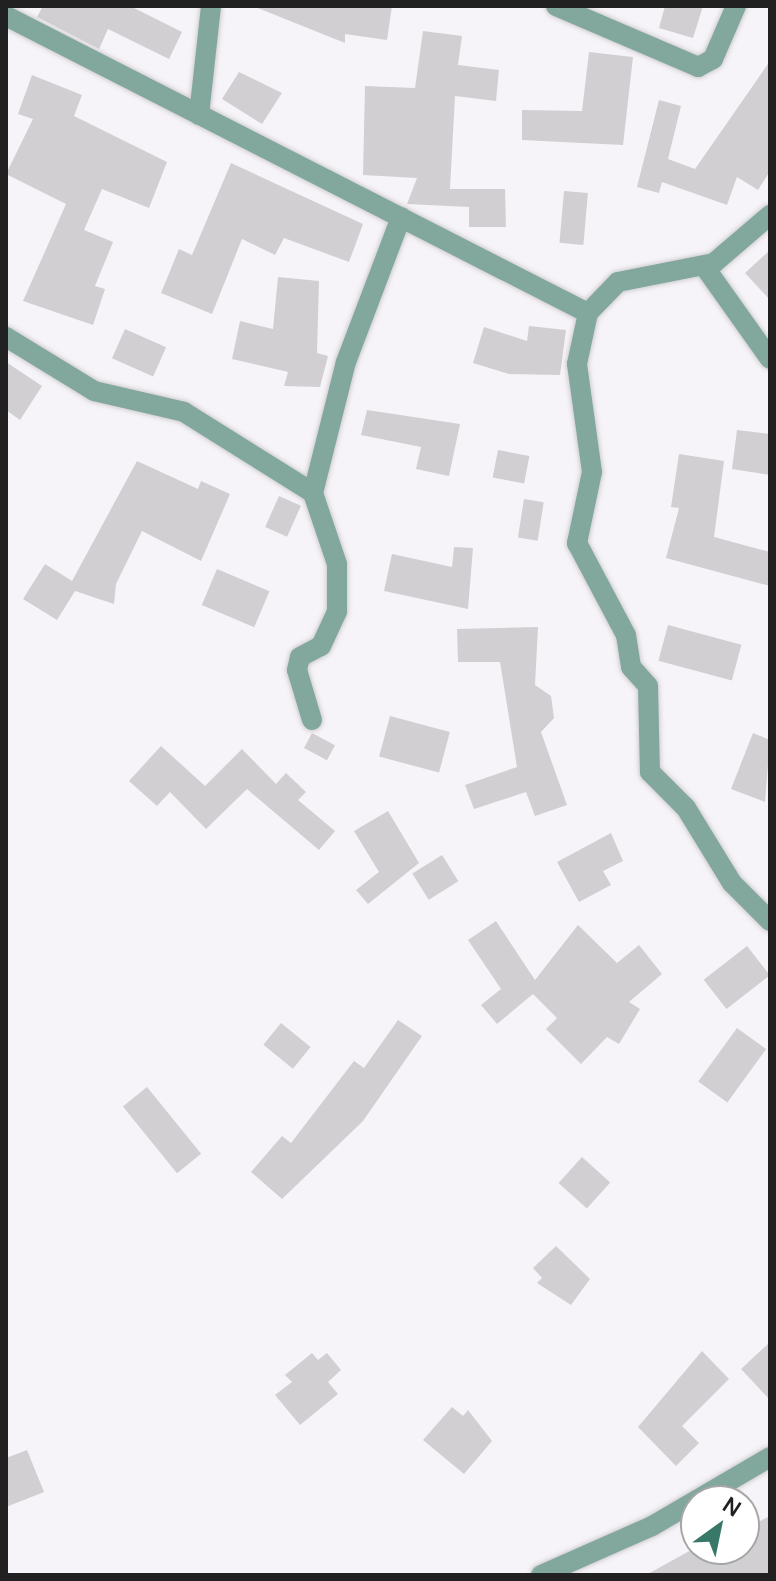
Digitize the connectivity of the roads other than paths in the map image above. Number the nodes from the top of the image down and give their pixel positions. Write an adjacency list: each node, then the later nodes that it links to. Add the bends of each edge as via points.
1 (211, 6): 5 (street)
2 (556, 6): 3 (street, via 698,67 713,59)
3 (736, 6)
4 (6, 16): 5 (street)
5 (199, 115): 7 (street)
6 (770, 215): 8 (street, via 733,251)
7 (401, 217): 9 (street); 12 (street, via 346,362)
8 (704, 266): 9 (street, via 618,282); 11 (street)
9 (588, 313): 14 (street, via 577,364 592,472 579,554 626,635 631,667 648,686 650,772 686,808 732,883)
10 (6, 337): 12 (street, via 94,391 184,412)
11 (770, 359)
12 (313, 493): 13 (street, via 337,564 337,611 321,646 300,657 297,670)
13 (312, 720)
14 (770, 921)
15 (770, 1457): 16 (street, via 652,1526)
16 (541, 1575)

